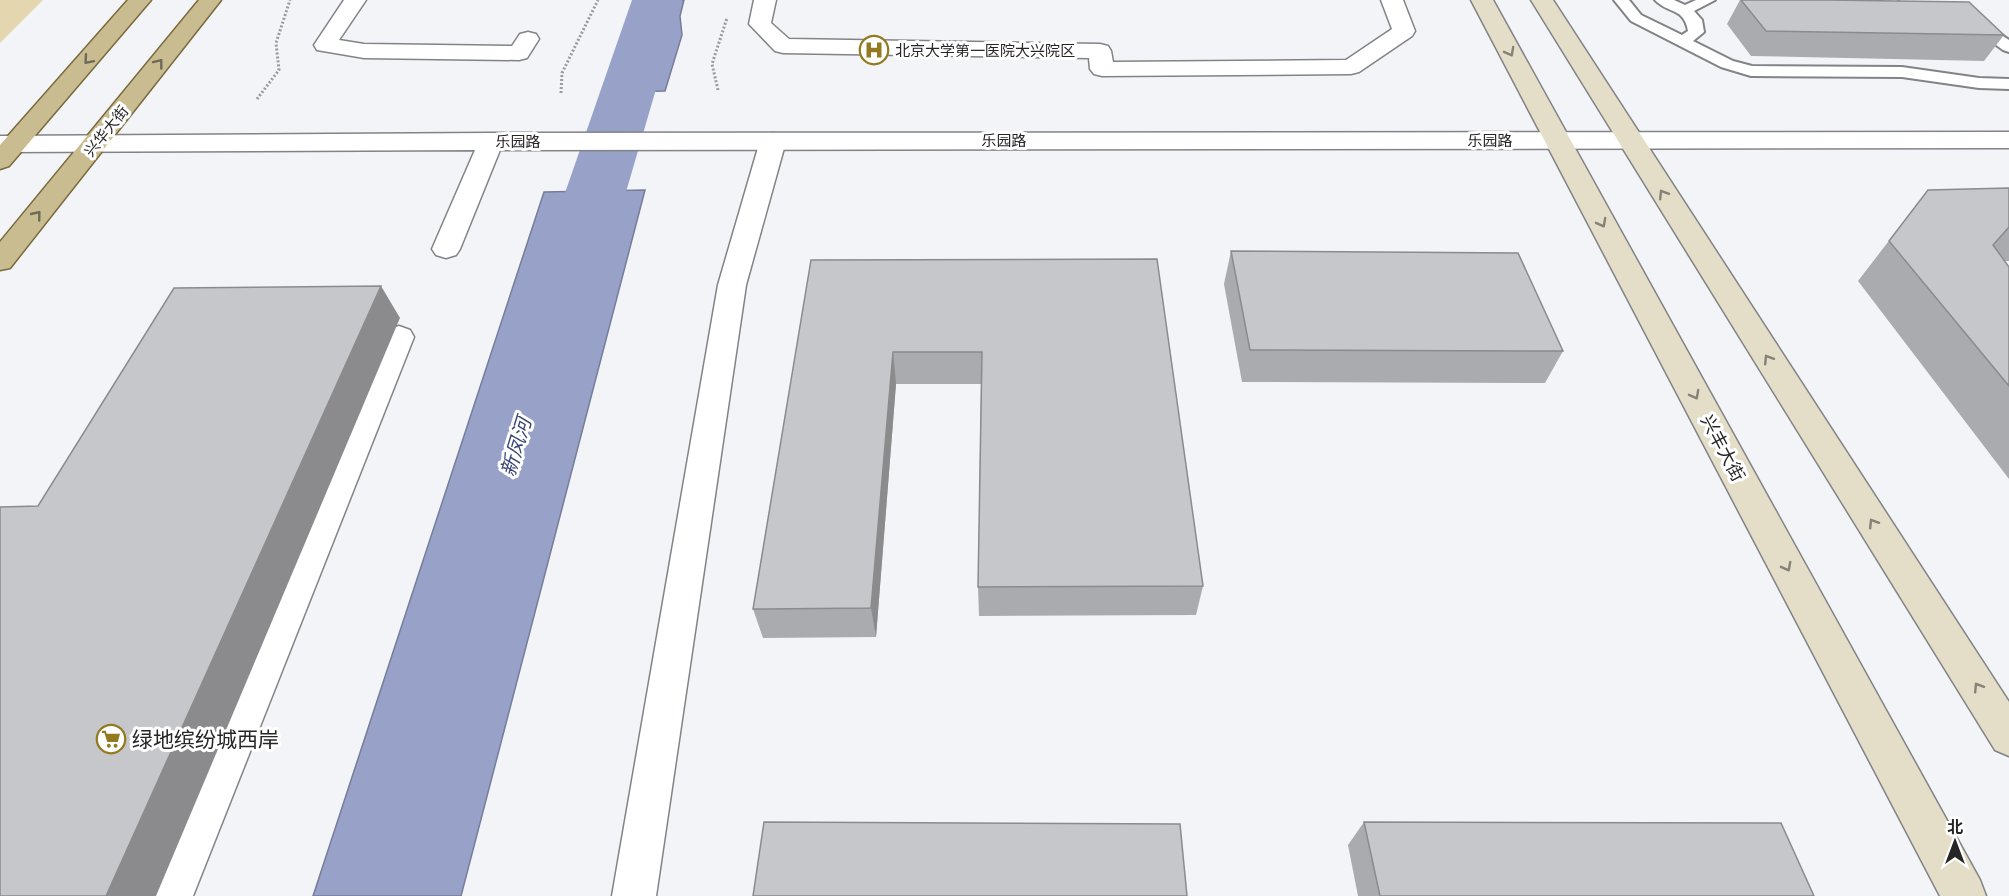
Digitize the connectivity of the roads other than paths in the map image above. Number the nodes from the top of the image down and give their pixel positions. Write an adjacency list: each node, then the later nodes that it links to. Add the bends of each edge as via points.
1 (140, 0): 25 (main road, one-way to 25)
2 (210, 0): 24 (main road, 兴华大街, one-way to 2)
3 (355, 0): 15 (street, via 325,45 364,51 519,54)
4 (765, 0): 5 (street, via 760,24 783,46 1100,51 1102,69 1351,67 1404,31)
5 (1392, 0)
6 (1482, 0): 19 (main road, 兴丰大街, one-way to 19)
7 (1542, 0): 20 (main road)
8 (1621, 0): 16 (lane, via 1636,18)
9 (1662, 0): 13 (lane)
10 (1708, 0): 13 (lane)
11 (1801, 0): 12 (lane, via 1828,4)
12 (1891, 0)
13 (1685, 10): 16 (lane, via 1694,20 1696,32)
14 (1959, 11): 17 (lane)
15 (528, 39)
16 (1682, 42): 18 (lane, via 1751,71 1902,72)
17 (2009, 47)
18 (2009, 84)
19 (1557, 140): 20 (street, 乐园路); 23 (street, 乐园路); 32 (main road, 兴丰大街, one-way to 32)
20 (1629, 140): 21 (street, 乐园路); 29 (main road, one-way to 20)
21 (2009, 140)
22 (491, 141): 23 (street, 乐园路); 24 (street, 乐园路); 26 (street)
23 (773, 141): 31 (street, via 732,285)
24 (96, 142): 25 (street, 乐园路); 27 (main road, 兴华大街, one-way to 24)
25 (5, 150)
26 (446, 249)
27 (0, 261)
28 (399, 337): 30 (street)
29 (2009, 737)
30 (171, 896)
31 (634, 896)
32 (1964, 896)

